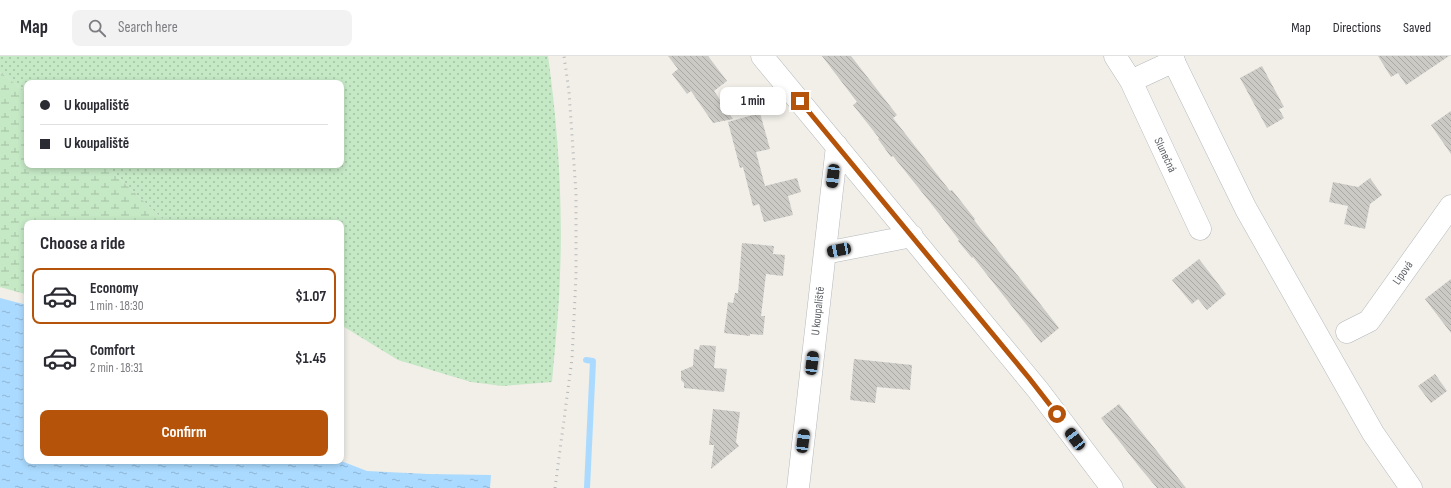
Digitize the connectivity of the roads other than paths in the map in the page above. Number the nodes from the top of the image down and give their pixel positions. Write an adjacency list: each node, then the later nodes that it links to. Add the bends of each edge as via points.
1 (762, 56): 5 (street)
2 (1115, 56): 4 (street, Slunečná)
3 (1173, 58): 4 (street); 13 (street, via 1246,209 1373,433)
4 (1131, 81): 7 (street, Slunečná)
5 (837, 146): 8 (street); 9 (street, U koupaliště)
6 (1451, 206): 10 (street, Lipová, via 1369,321)
7 (1200, 229)
8 (912, 236): 9 (street); 12 (street, via 1038,390)
9 (824, 253): 11 (street, U koupaliště)
10 (1347, 332)
11 (798, 488)
12 (1112, 488)
13 (1411, 488)

